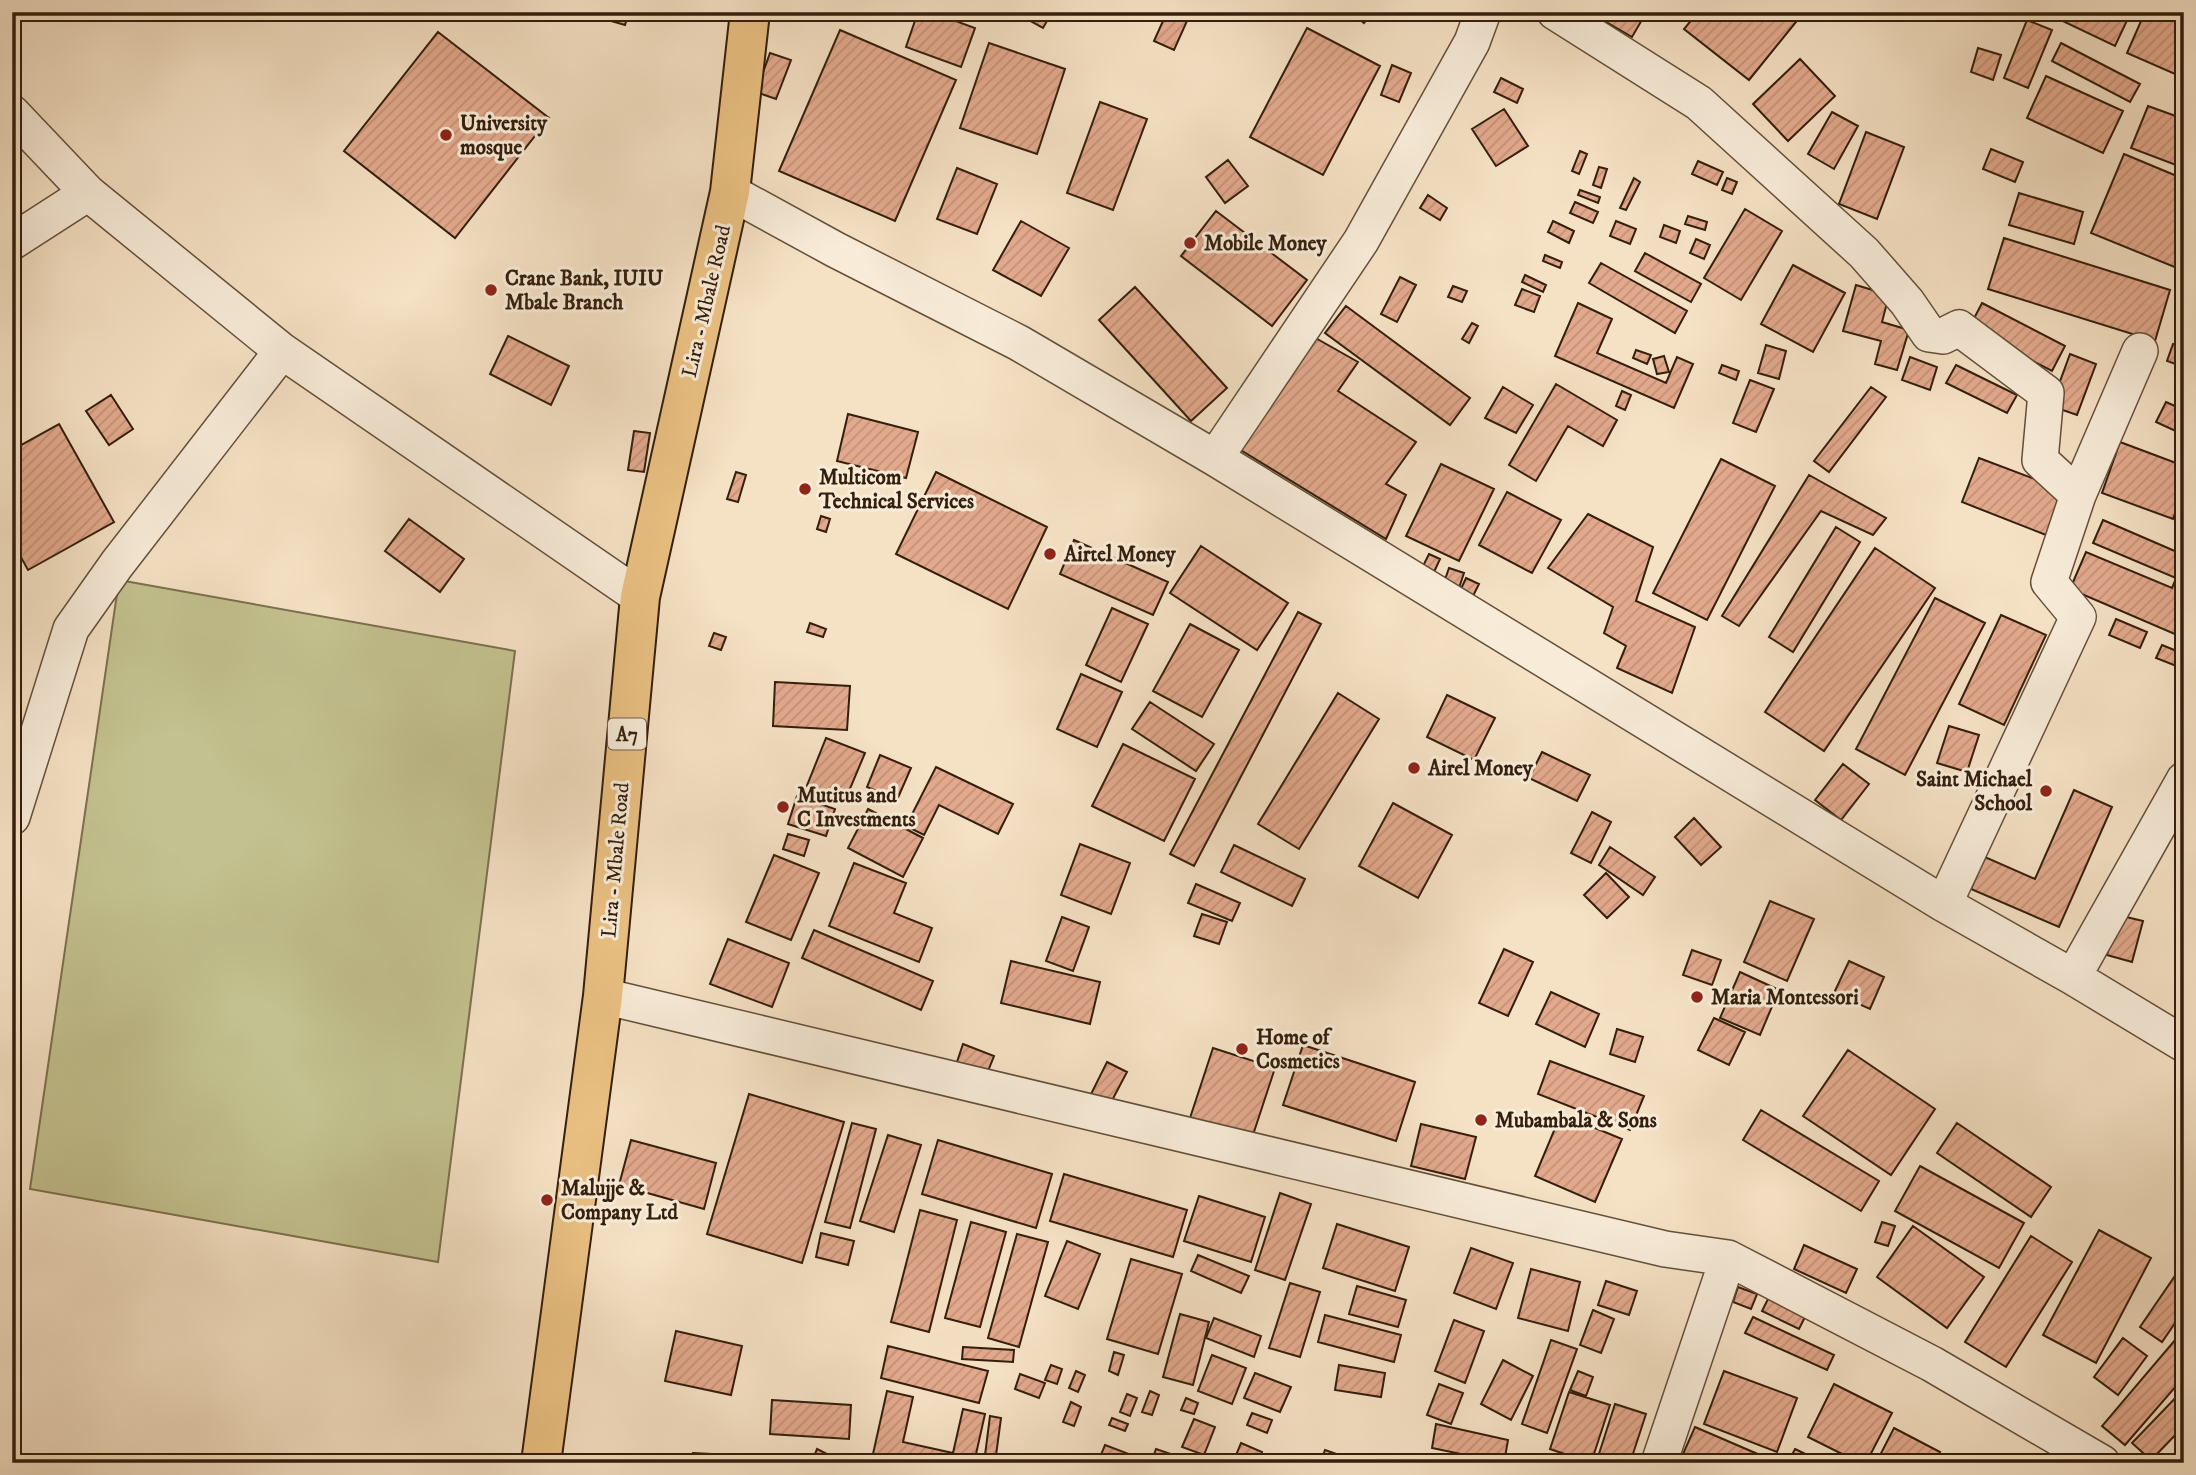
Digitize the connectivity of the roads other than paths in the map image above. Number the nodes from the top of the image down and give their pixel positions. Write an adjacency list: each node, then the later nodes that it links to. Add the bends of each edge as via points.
1 (750, 12): 5 (main road, Lira - Mbale Road / A7)
2 (1483, 12): 10 (street, via 1472,43 1361,241)
3 (1555, 12): 11 (street, via 1699,103 1864,253 1929,334 1943,336 1959,328 2046,393 2040,460)
4 (12, 113): 6 (street)
5 (730, 192): 10 (street, via 1018,343); 12 (main road, Lira - Mbale Road / A7)
6 (88, 193): 7 (street); 8 (street)
7 (12, 243)
8 (282, 351): 12 (street); 14 (street, via 71,629)
9 (2140, 351): 11 (street)
10 (1215, 458): 15 (street)
11 (2078, 495): 15 (street, via 2049,582 2078,617)
12 (640, 597): 17 (main road, Lira - Mbale Road / A7)
13 (2184, 780): 16 (street)
14 (12, 817)
15 (1944, 904): 16 (street)
16 (2073, 977): 18 (street)
17 (603, 996): 19 (street, via 1665,1249); 20 (main road, Lira - Mbale Road / A7)
18 (2184, 1044)
19 (1728, 1258): 21 (street); 22 (street, via 1932,1364)
20 (541, 1463)
21 (1659, 1463)
22 (2102, 1463)

